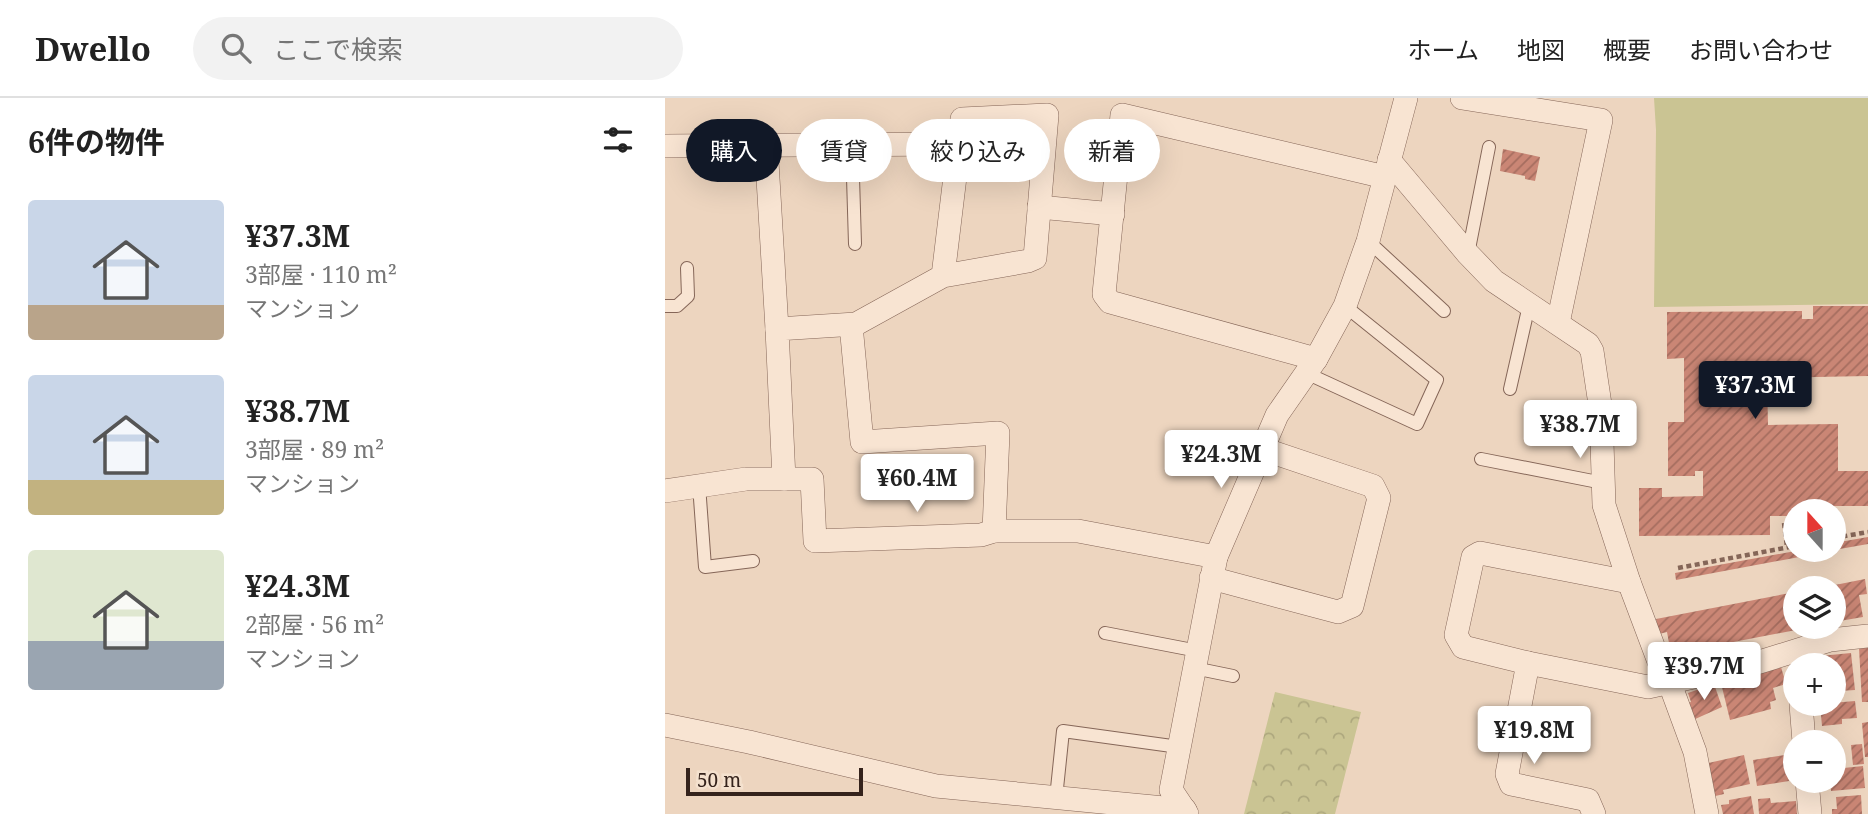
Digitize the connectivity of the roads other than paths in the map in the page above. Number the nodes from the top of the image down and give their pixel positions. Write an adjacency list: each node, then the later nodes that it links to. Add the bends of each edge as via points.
1 (1406, 98): 9 (street)
2 (1462, 98): 25 (street, via 1601,120)
3 (1123, 106): 9 (street); 15 (street)
4 (962, 119): 5 (street, via 1047,115)
5 (1047, 119)
6 (665, 146): 7 (street)
7 (686, 146)
8 (1489, 147): 18 (lane)
9 (1387, 169): 16 (street); 18 (street)
10 (769, 182): 27 (street)
11 (853, 182): 17 (lane)
12 (954, 182): 20 (street)
13 (1041, 182): 14 (street)
14 (1039, 207): 15 (street); 20 (street, via 1035,258)
15 (1112, 214): 28 (street, via 1104,294 1110,302)
16 (1368, 241): 23 (street); 24 (lane)
17 (855, 244)
18 (1468, 254): 21 (street)
19 (687, 268): 22 (lane, via 688,296 677,306)
20 (943, 276): 26 (street)
21 (1529, 305): 25 (street); 29 (lane)
22 (665, 306)
23 (1345, 306): 28 (street); 28 (lane, via 1437,380 1417,424)
24 (1444, 311)
25 (1558, 323): 33 (street, via 1592,351 1601,411)
26 (851, 325): 27 (street); 36 (street, via 862,442 998,433)
27 (777, 328): 32 (street)
28 (1311, 366): 30 (street, via 1277,415)
29 (1510, 389)
30 (1263, 449): 38 (street); 38 (street, via 1373,486 1379,498 1352,606 1338,611)
31 (1481, 459): 33 (lane)
32 (785, 479): 34 (street); 36 (street, via 812,479 815,541)
33 (1603, 483): 39 (street, via 1604,505)
34 (699, 485): 35 (street); 37 (lane, via 705,567)
35 (665, 491)
36 (994, 531): 38 (street, via 1078,531)
37 (753, 561)
38 (1214, 568): 43 (street)
39 (1629, 582): 45 (street, via 1480,553 1473,556 1455,635 1463,647); 47 (street)
40 (1105, 633): 43 (lane)
41 (1868, 636): 42 (street, via 1830,640)
42 (1806, 653)
43 (1196, 660): 46 (lane); 49 (street)
44 (1783, 660): 47 (street)
45 (1528, 663): 47 (street, via 1648,687); 53 (street, via 1507,774 1511,784 1588,800)
46 (1233, 676)
47 (1670, 684): 54 (street, via 1695,752)
48 (665, 725): 51 (street, via 936,786)
49 (1179, 747): 51 (lane, via 1063,731); 52 (street, via 1171,790)
50 (1808, 793): 55 (street)
51 (1056, 798): 52 (street)
52 (1186, 812)
53 (1594, 814)
54 (1707, 814)
55 (1810, 814)

